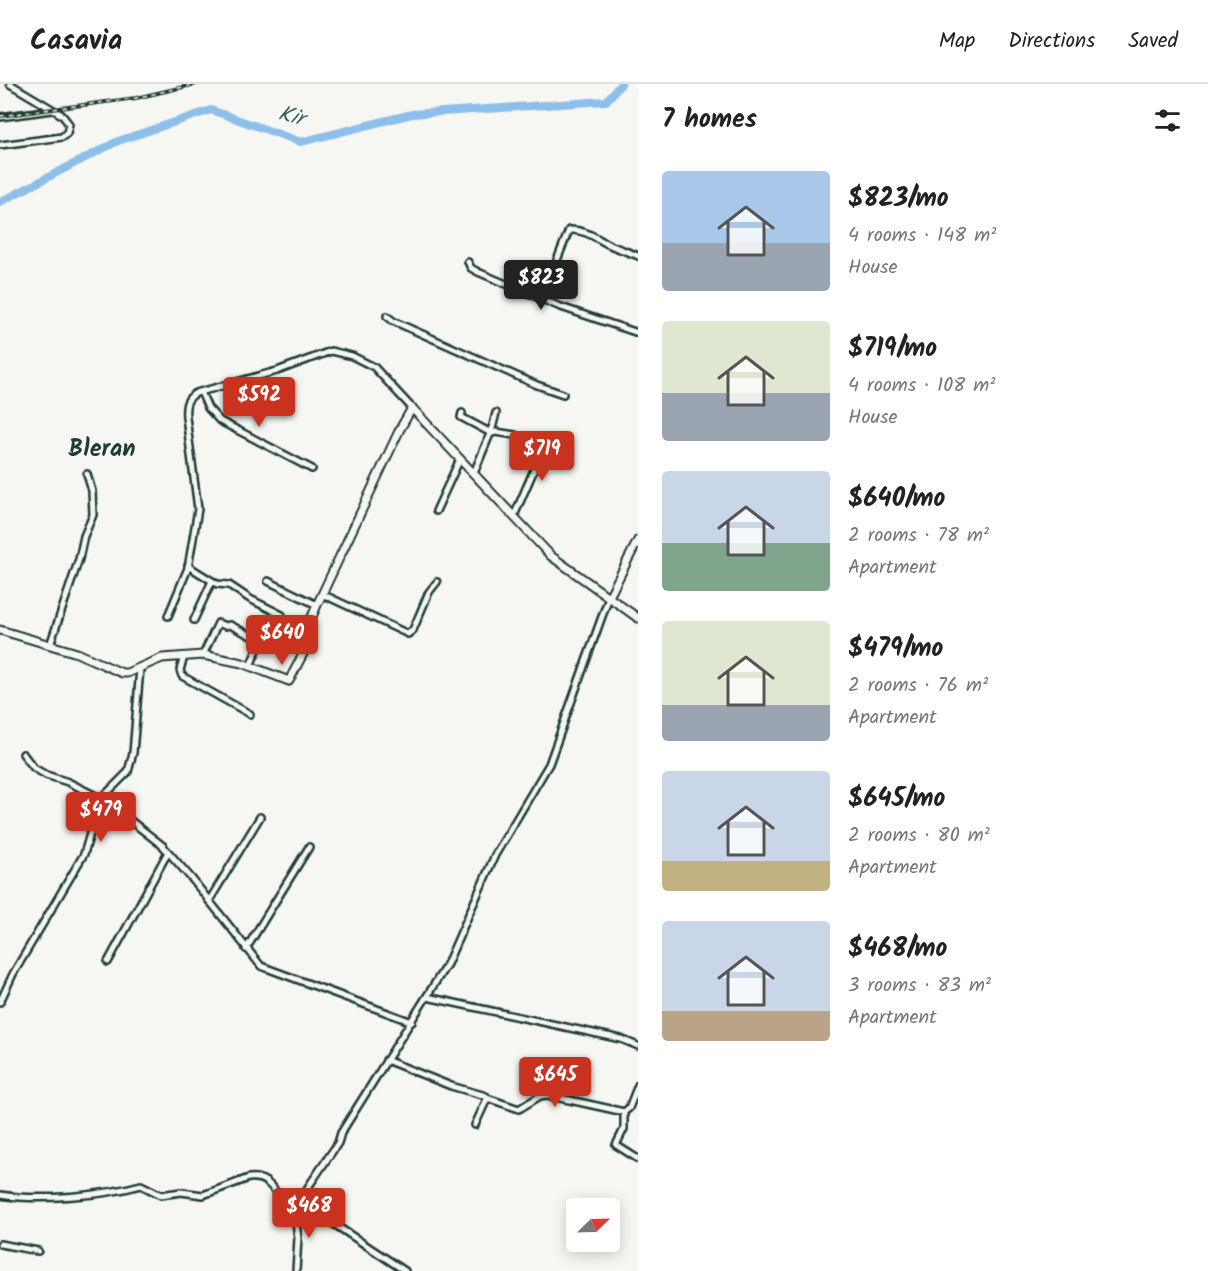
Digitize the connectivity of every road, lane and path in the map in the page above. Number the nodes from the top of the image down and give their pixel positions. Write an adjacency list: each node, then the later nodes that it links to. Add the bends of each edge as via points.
1 (10, 84): 2 (street)
2 (52, 110): 3 (street); 4 (street, via 69,124 62,137)
3 (0, 117)
4 (0, 145)
5 (638, 255): 7 (street, via 585,232 569,230)
6 (468, 262): 9 (street, via 478,272 558,306)
7 (546, 288)
8 (387, 316): 11 (street)
9 (638, 333)
10 (201, 392): 12 (street, via 331,351 374,367); 19 (street, via 220,421); 25 (street, via 188,399 185,406 198,509)
11 (562, 394)
12 (412, 408): 18 (street); 29 (street)
13 (462, 413): 15 (street, via 461,417)
14 (496, 413): 15 (street)
15 (491, 433): 16 (street); 20 (street)
16 (515, 435)
17 (543, 440): 23 (street)
18 (460, 459): 20 (street); 22 (street)
19 (312, 469)
20 (474, 473): 23 (street)
21 (87, 474): 37 (street, via 93,515)
22 (436, 511)
23 (514, 516): 30 (street, via 551,556)
24 (638, 540): 30 (street)
25 (188, 566): 26 (street); 33 (street)
26 (212, 581): 32 (street, via 229,585); 35 (street)
27 (268, 581): 31 (street)
28 (436, 582): 29 (street, via 408,634)
29 (322, 594): 31 (street)
30 (609, 597): 34 (street); 51 (street, via 549,764 495,855 447,964)
31 (317, 605): 40 (street, via 307,646 290,681)
32 (282, 615)
33 (168, 616)
34 (638, 618)
35 (194, 620)
36 (0, 630): 37 (street)
37 (50, 645): 41 (street, via 78,653 117,672)
38 (203, 655): 39 (street); 40 (street); 40 (street, via 218,623 230,625 261,641)
39 (184, 657): 41 (street, via 162,658); 42 (street, via 180,670 183,676)
40 (250, 666)
41 (140, 668): 44 (street, via 131,763 128,772)
42 (250, 714)
43 (23, 754): 44 (street, via 34,768)
44 (100, 800): 47 (street); 52 (street, via 84,854)
45 (260, 817): 48 (street)
46 (309, 848): 49 (street)
47 (168, 852): 48 (street); 50 (street)
48 (209, 901): 49 (street)
49 (246, 949): 53 (street, via 269,970)
50 (108, 962)
51 (427, 998): 53 (street); 54 (street, via 621,1039)
52 (0, 1002)
53 (412, 1022): 55 (street)
54 (638, 1046)
55 (386, 1060): 57 (street); 62 (street)
56 (638, 1085): 58 (street)
57 (487, 1098): 58 (street, via 519,1109 547,1095); 59 (street)
58 (624, 1112): 60 (street, via 624,1129 616,1145)
59 (475, 1125)
60 (638, 1159)
61 (0, 1195): 63 (street, via 46,1198 141,1185 161,1195 203,1195 257,1177)
62 (299, 1201): 63 (street); 67 (street)
63 (294, 1207): 66 (street, via 298,1238)
64 (0, 1244): 65 (street)
65 (38, 1251)
66 (296, 1271)
67 (405, 1271)

